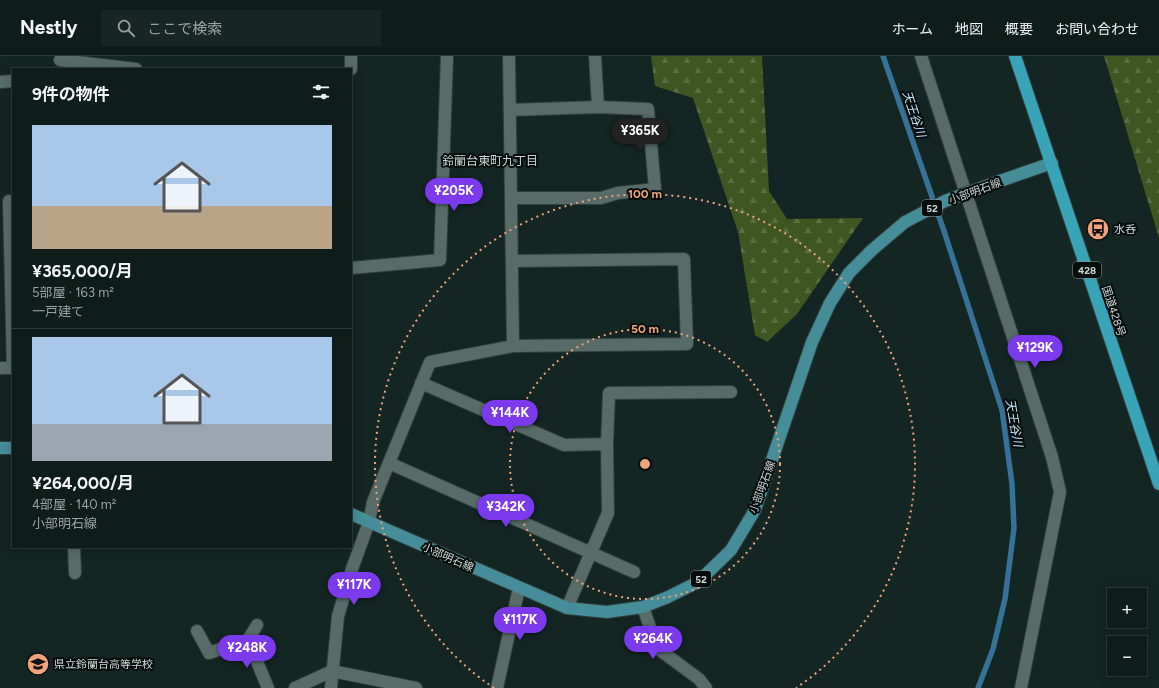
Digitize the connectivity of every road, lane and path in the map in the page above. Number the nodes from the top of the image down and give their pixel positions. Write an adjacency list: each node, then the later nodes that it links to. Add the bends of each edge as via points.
1 (351, 56): 9 (street)
2 (447, 56): 18 (street, via 440,260)
3 (509, 56): 13 (street)
4 (595, 56): 12 (street)
5 (921, 56): 49 (street, via 1049,450 1060,492)
6 (1015, 56): 14 (highway, 国道428号 / 428)
7 (60, 62): 8 (street)
8 (120, 68)
9 (351, 68)
10 (12, 81): 11 (street)
11 (0, 82)
12 (598, 107): 13 (street); 15 (street, via 648,109 655,189 618,193 601,198)
13 (510, 110): 15 (street)
14 (1052, 163): 29 (highway, 国道428号 / 428); 37 (main road, 小部明石線 / 52, bridge, via 945,201 905,222 849,274 830,303 812,342 756,510 732,550 698,582 668,598)
15 (512, 198): 17 (street)
16 (7, 201): 19 (street)
17 (513, 261): 20 (street); 20 (street, via 684,258 686,344)
18 (352, 268)
19 (12, 340)
20 (513, 346): 23 (street, via 430,362)
21 (0, 368): 22 (street)
22 (12, 368)
23 (421, 383): 25 (street, via 564,445); 28 (street)
24 (732, 392): 25 (street, via 610,393)
25 (606, 444): 33 (street, via 608,513)
26 (0, 448): 27 (main road)
27 (12, 448)
28 (389, 463): 31 (street, via 373,502); 33 (street)
29 (1159, 484)
30 (352, 514): 31 (main road, 小部明石線 / 52)
31 (369, 522): 36 (main road, 小部明石線 / 52); 42 (street, via 338,616)
32 (74, 548): 35 (street)
33 (591, 553): 34 (street); 38 (street)
34 (634, 572)
35 (75, 573)
36 (519, 588): 38 (main road, 小部明石線 / 52); 47 (street)
37 (643, 607): 38 (main road, 小部明石線 / 52, via 607,612); 48 (street, via 657,648 699,679)
38 (568, 608)
39 (258, 625): 41 (street)
40 (197, 631): 41 (street, via 209,653)
41 (248, 640): 43 (street)
42 (332, 671): 44 (street); 45 (street); 46 (street)
43 (268, 688)
44 (295, 688)
45 (331, 688)
46 (416, 688)
47 (497, 688)
48 (706, 688)
49 (1021, 688)

